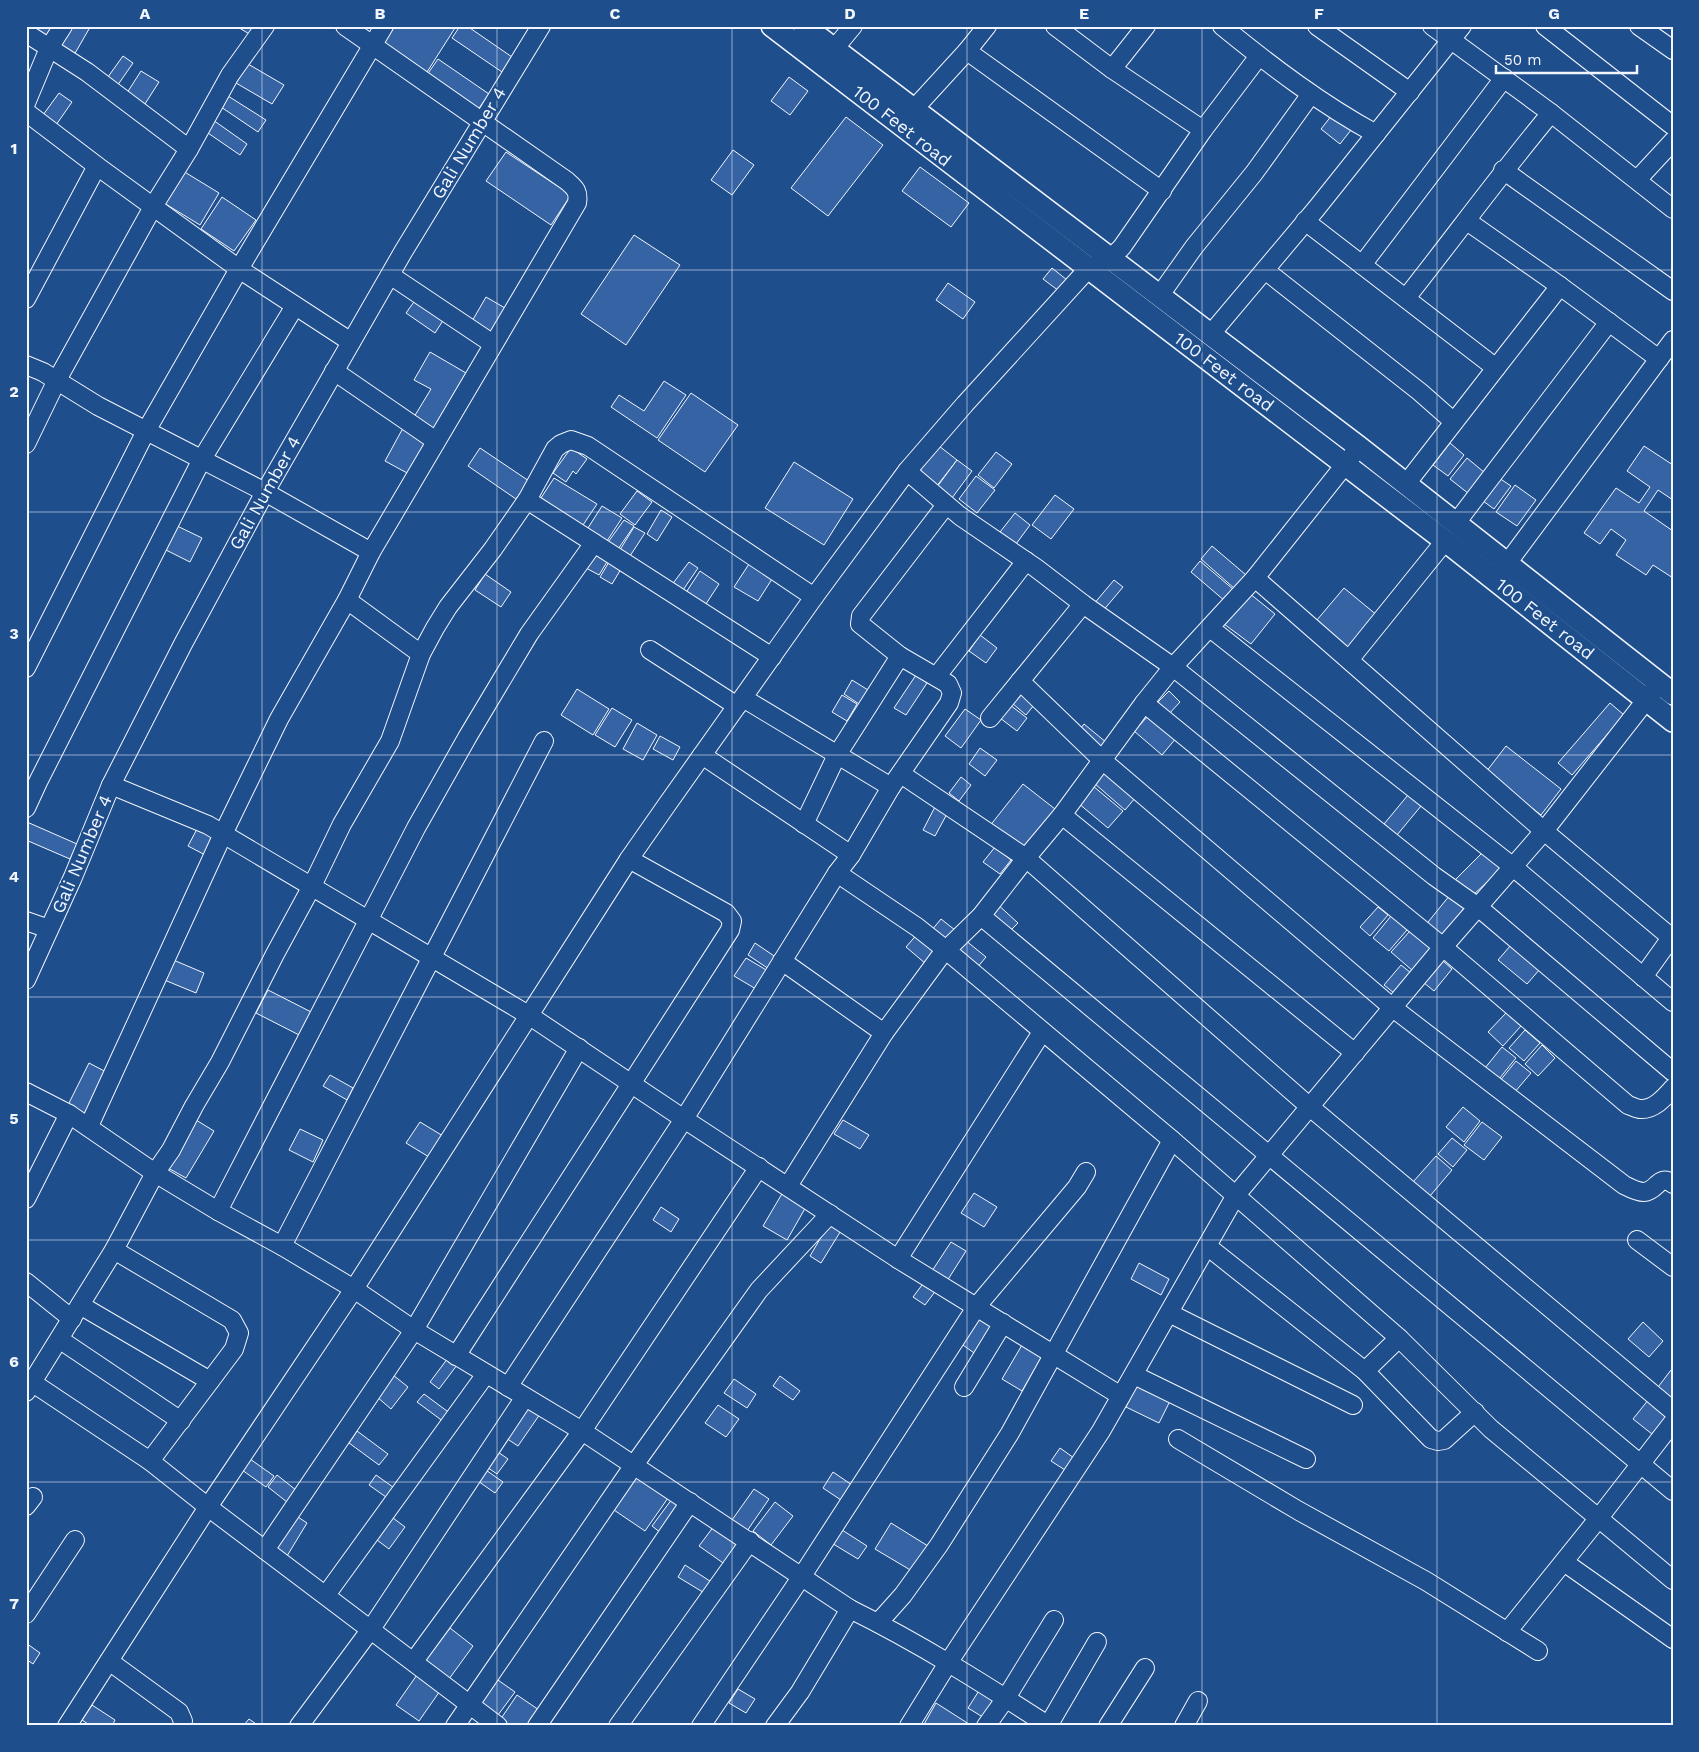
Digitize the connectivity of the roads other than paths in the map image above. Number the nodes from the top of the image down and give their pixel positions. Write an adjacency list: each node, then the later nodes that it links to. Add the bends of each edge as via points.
1 (63, 26): 21 (street)
2 (265, 26): 39 (street, via 230,75)
3 (345, 26): 20 (street)
4 (384, 26): 20 (street)
5 (541, 26): 34 (street, Gali Number 4)
6 (772, 26): 51 (street, 100 Feet road)
7 (804, 26): 22 (street, 100 Feet road)
8 (853, 26): 22 (street)
9 (987, 26): 24 (street)
10 (1146, 26): 26 (street)
11 (1222, 26): 25 (street)
12 (1317, 26): 28 (street)
13 (1432, 26): 19 (street)
14 (1462, 26): 19 (street)
15 (1544, 26): 35 (street)
16 (1639, 26): 23 (street)
17 (1064, 29): 26 (street)
18 (26, 32): 21 (street)
19 (1451, 40): 27 (street); 28 (street)
20 (372, 44): 34 (street); 50 (street)
21 (49, 48): 30 (street); 39 (street, via 88,72)
22 (834, 49): 31 (street, 100 Feet road)
23 (1673, 50)
24 (967, 51): 31 (street); 43 (street)
25 (1259, 56): 29 (street); 36 (street)
26 (1112, 69): 36 (street)
27 (1504, 78): 33 (street); 49 (street)
28 (1410, 92): 37 (street)
29 (1311, 94): 37 (street); 56 (street)
30 (26, 103)
31 (913, 110): 48 (street, 100 Feet road)
32 (26, 112): 40 (street)
33 (1551, 113): 41 (street); 42 (street)
34 (482, 122): 53 (street, Gali Number 4); 64 (street, via 567,181 578,195 577,203)
35 (1673, 126)
36 (1203, 130): 43 (street)
37 (1376, 134): 46 (street)
38 (1673, 141): 42 (street)
39 (189, 149): 44 (street)
40 (97, 166): 44 (street); 58 (street)
41 (1503, 170): 47 (street); 55 (street)
42 (1637, 180): 45 (street)
43 (1162, 191): 48 (street)
44 (154, 206): 50 (street); 69 (street)
45 (1673, 209)
46 (1305, 221): 49 (street); 52 (street)
47 (1467, 221): 54 (street); 57 (street)
48 (1110, 259): 51 (street); 56 (street, 100 Feet road)
49 (1362, 265): 57 (street)
50 (239, 269): 59 (street); 71 (street)
51 (1088, 269): 76 (street, 100 Feet road); 77 (street)
52 (1265, 270): 61 (street); 70 (street)
53 (390, 275): 63 (street, Gali Number 4); 64 (street)
54 (1560, 286): 60 (street); 67 (street)
55 (1673, 291)
56 (1160, 295): 61 (street, 100 Feet road)
57 (1406, 298): 67 (street)
58 (26, 299)
59 (295, 306): 63 (street); 75 (street)
60 (1609, 322): 65 (street); 82 (street)
61 (1210, 335): 74 (street, 100 Feet road)
62 (1673, 340): 65 (street)
63 (351, 342): 68 (street, Gali Number 4)
64 (493, 344): 72 (street)
65 (1658, 359): 86 (street)
66 (26, 365): 69 (street)
67 (1496, 368): 70 (street)
68 (334, 371): 72 (street); 79 (street, Gali Number 4)
69 (57, 380): 71 (street); 73 (street)
70 (1454, 422): 78 (street)
71 (146, 431): 75 (street); 98 (street)
72 (436, 441): 84 (street)
73 (26, 444)
74 (1359, 448): 76 (street); 78 (street, 100 Feet road)
75 (202, 459): 79 (street); 112 (street)
76 (1345, 464): 82 (street, 100 Feet road); 87 (street)
77 (907, 471): 81 (street); 88 (street)
78 (1406, 484): 82 (street, 100 Feet road)
79 (265, 492): 84 (street); 111 (street, Gali Number 4)
80 (527, 500): 83 (street); 88 (street, via 555,449 571,440 588,446); 93 (street, via 448,607)
81 (946, 505): 85 (street); 94 (street, via 861,616 860,624)
82 (1451, 532): 86 (street, 100 Feet road); 96 (street)
83 (594, 542): 95 (street); 125 (street, via 529,634 421,819)
84 (371, 552): 89 (street)
85 (1026, 561): 90 (street); 99 (street)
86 (1501, 572): 101 (street, 100 Feet road)
87 (1255, 578): 91 (street); 96 (street)
88 (814, 597): 95 (street)
89 (347, 600): 93 (street); 116 (street, via 279,719)
90 (1083, 604): 97 (street); 100 (street)
91 (1210, 628): 97 (street); 120 (street)
92 (650, 650): 102 (street)
93 (421, 654): 122 (street, via 390,741 342,824)
94 (900, 656): 99 (street); 108 (street)
95 (772, 657): 102 (street)
96 (1349, 660): 115 (street)
97 (1173, 667): 103 (street); 123 (street, via 1434,876)
98 (26, 668)
99 (936, 676): 110 (street, via 948,684 952,693 949,703)
100 (1020, 681): 104 (street); 109 (street)
101 (1660, 692): 105 (street, 100 Feet road); 115 (street)
102 (740, 702): 107 (street); 108 (street)
103 (1144, 703): 109 (street); 129 (street)
104 (990, 718)
105 (1673, 720)
106 (544, 741): 131 (street)
107 (702, 755): 114 (street); 119 (street)
108 (837, 755): 110 (street); 114 (street)
109 (1102, 760): 113 (street); 136 (street)
110 (896, 781): 117 (street); 118 (street)
111 (111, 785): 116 (street); 127 (street, Gali Number 4)
112 (26, 808)
113 (1062, 815): 118 (street); 141 (street)
114 (804, 824): 117 (street)
115 (1544, 830): 120 (street); 128 (street)
116 (223, 834): 122 (street); 149 (street)
117 (851, 855): 121 (street)
118 (1026, 858): 124 (street); 146 (street)
119 (629, 859): 137 (street); 143 (street, via 726,913 732,921 730,930)
120 (1512, 866): 123 (street); 133 (street)
121 (837, 873): 130 (street); 132 (street)
122 (312, 886): 125 (street); 154 (street, via 220,1062)
123 (1478, 907): 129 (street); 142 (street)
124 (981, 916): 130 (street); 151 (street)
125 (368, 920): 131 (street); 159 (street)
126 (26, 921): 127 (street)
127 (49, 929): 134 (street, Gali Number 4)
128 (1672, 937): 133 (street)
129 (1443, 948): 136 (street); 145 (street, via 1628,1105 1640,1109)
130 (946, 950): 138 (street); 139 (street)
131 (431, 956): 137 (street); 162 (street)
132 (782, 961): 139 (street); 148 (street)
133 (1643, 977): 135 (street)
134 (26, 980)
135 (1673, 1002)
136 (1393, 1008): 141 (street); 155 (street, via 1624,1185 1642,1192 1662,1180)
137 (530, 1016): 140 (street); 168 (street)
138 (1042, 1032): 150 (street); 165 (street)
139 (884, 1033): 156 (street)
140 (579, 1048): 143 (street); 173 (street)
141 (1355, 1052): 146 (street)
142 (1673, 1072)
143 (630, 1083): 148 (street); 176 (street)
144 (26, 1092): 147 (street)
145 (1670, 1098)
146 (1310, 1107): 151 (street); 188 (street)
147 (69, 1114): 149 (street); 158 (street)
148 (684, 1119): 152 (street); 183 (street)
149 (89, 1126): 154 (street)
150 (1172, 1140): 157 (street); 177 (street)
151 (1270, 1155): 157 (street); 196 (street)
152 (759, 1167): 156 (street); 192 (street)
153 (1086, 1172): 169 (street, via 1077,1187)
154 (155, 1173): 159 (street); 164 (street)
155 (1673, 1184)
156 (788, 1186): 160 (street)
157 (1236, 1195): 163 (street); 174 (street)
158 (26, 1200)
159 (218, 1211): 162 (street)
160 (830, 1214): 165 (street); 197 (street, via 759,1290)
161 (1637, 1240): 166 (street)
162 (282, 1246): 168 (street)
163 (1207, 1246): 171 (street); 178 (street)
164 (114, 1250): 170 (street); 181 (street, via 232,1320 239,1333 234,1349)
165 (898, 1259): 169 (street)
166 (1673, 1267)
167 (26, 1282): 170 (street)
168 (354, 1289): 173 (street); 200 (street)
169 (976, 1306): 172 (street); 206 (street)
170 (76, 1312): 175 (street); 181 (street)
171 (1169, 1313): 180 (street); 187 (street)
172 (1003, 1323): 177 (street); 184 (street)
173 (414, 1330): 176 (street); 204 (street)
174 (1399, 1338): 178 (street); 189 (street)
175 (59, 1339): 182 (street); 190 (street)
176 (456, 1356): 179 (street)
177 (1054, 1356): 185 (street); 212 (street, via 939,1545)
178 (1366, 1371): 189 (street, via 1431,1439 1444,1440)
179 (486, 1374): 183 (street); 208 (street)
180 (1134, 1375): 185 (street); 194 (street)
181 (210, 1381): 190 (street)
182 (29, 1387): 195 (street)
183 (508, 1387): 186 (street)
184 (964, 1387)
185 (1121, 1396): 220 (street, via 1101,1432)
186 (525, 1397): 192 (street); 213 (street)
187 (1352, 1405)
188 (1673, 1411)
189 (1475, 1412): 201 (street)
190 (181, 1421): 195 (street)
191 (1673, 1422): 196 (street)
192 (582, 1431): 197 (street); 219 (street)
193 (1178, 1439): 214 (street, via 1426,1581)
194 (1306, 1459)
195 (150, 1461): 200 (street)
196 (1640, 1464): 198 (street); 201 (street)
197 (634, 1465): 199 (street); 224 (street)
198 (1673, 1491)
199 (690, 1502): 203 (street); 230 (street)
200 (208, 1508): 204 (street); 218 (street)
201 (1598, 1519): 205 (street); 207 (street)
202 (75, 1540): 210 (street)
203 (750, 1541): 206 (street); 231 (street)
204 (265, 1550): 208 (street)
205 (1564, 1562): 214 (street); 215 (street)
206 (802, 1576): 209 (street); 232 (street)
207 (1673, 1580)
208 (326, 1595): 213 (street)
209 (850, 1609): 212 (street); 233 (street)
210 (26, 1614)
211 (1054, 1620): 222 (street)
212 (878, 1623): 220 (street)
213 (371, 1629): 219 (street); 227 (street)
214 (1507, 1632): 217 (street)
215 (1673, 1639)
216 (1097, 1642): 236 (street)
217 (1538, 1651)
218 (109, 1661): 225 (street); 226 (street, via 179,1712)
219 (414, 1661): 224 (street)
220 (948, 1663): 222 (street); 234 (street)
221 (1145, 1668): 237 (street)
222 (1006, 1698): 235 (street); 236 (street)
223 (1198, 1701): 238 (street)
224 (470, 1704): 228 (street); 229 (street)
225 (67, 1726)
226 (182, 1726)
227 (299, 1726)
228 (456, 1726)
229 (498, 1726)
230 (537, 1726)
231 (618, 1726)
232 (701, 1726)
233 (776, 1726)
234 (909, 1726)
235 (986, 1726)
236 (1049, 1726)
237 (1108, 1726)
238 (1184, 1726)

